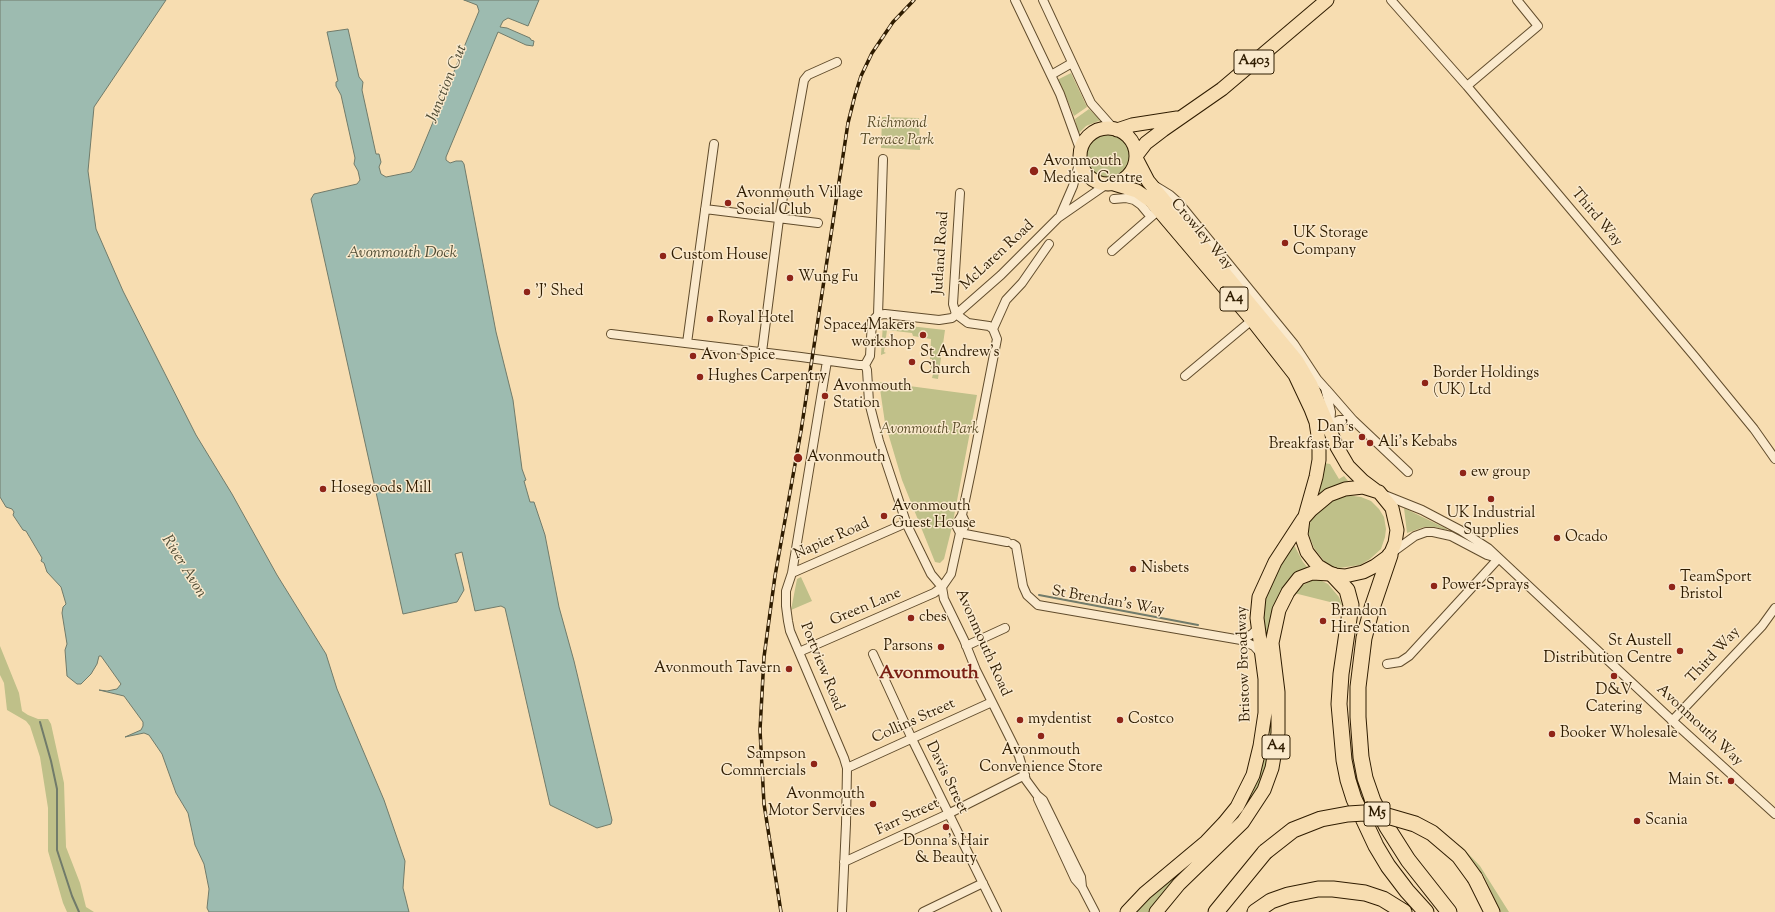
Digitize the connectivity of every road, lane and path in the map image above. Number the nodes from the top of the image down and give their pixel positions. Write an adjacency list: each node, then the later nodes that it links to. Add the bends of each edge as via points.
1 (1015, 0): 8 (street)
2 (1043, 0): 7 (street)
3 (1327, 0): 12 (highway, A403, via 1222,89)
4 (1391, 0): 9 (street, Third Way)
5 (1516, 0): 9 (street, via 1538,26)
6 (837, 62): 10 (street, via 806,77)
7 (1072, 63): 8 (street); 13 (street, via 1090,103)
8 (1051, 75): 15 (street)
9 (1467, 86): 42 (street, Third Way, via 1754,429)
10 (801, 94): 11 (street); 25 (street)
11 (810, 96)
12 (1177, 118): 13 (highway, A403); 16 (highway, A403, via 1146,143)
13 (1116, 130): 15 (highway, via 1101,130 1093,134 1084,144); 16 (highway, via 1129,138)
14 (714, 144): 22 (street)
15 (1081, 154): 19 (highway, via 1082,165 1090,177 1098,182); 24 (street, McLaren Road, via 1073,186)
16 (1136, 157): 18 (highway, Crowley Way / A4); 19 (highway, via 1129,175)
17 (883, 159): 30 (street)
18 (1148, 180): 39 (street, via 1179,203 1294,344); 41 (highway, Crowley Way / A4, via 1297,361 1311,385)
19 (1110, 184): 23 (highway, Crowley Way / A4, via 1141,193); 24 (street, McLaren Road)
20 (960, 193): 29 (street, Jutland Road, via 952,304)
21 (1114, 199): 23 (street, via 1134,200)
22 (705, 209): 25 (street); 34 (street)
23 (1155, 214): 28 (street); 31 (highway, Crowley Way / A4)
24 (1058, 218): 29 (street, McLaren Road, via 1013,264)
25 (779, 219): 26 (street); 35 (street)
26 (818, 223)
27 (1049, 244): 32 (street, via 1022,283 1006,300)
28 (1112, 251)
29 (956, 314): 30 (street, McLaren Road, via 944,320); 32 (street, via 968,323 989,326)
30 (878, 315): 37 (street, via 872,321 870,356)
31 (1252, 320): 38 (street); 45 (highway, Crowley Way / A4, via 1295,376 1316,422 1319,442 1318,466)
32 (994, 330): 47 (street, via 996,339 962,515 956,525)
33 (611, 334): 34 (street)
34 (687, 343): 35 (street)
35 (762, 352): 36 (street)
36 (827, 361): 37 (street); 50 (street, Portview Road)
37 (865, 364): 46 (street, Avonmouth Road, via 869,402 888,473)
38 (1185, 376)
39 (1325, 388): 40 (street); 41 (street, via 1331,412)
40 (1353, 420): 41 (street, via 1339,420); 43 (street)
41 (1330, 429): 44 (highway, Crowley Way / A4, via 1348,466)
42 (1775, 459)
43 (1408, 472)
44 (1377, 491): 45 (highway, via 1363,487 1337,491 1323,499); 48 (highway, via 1392,508 1397,524); 49 (street, Avonmouth Way, via 1450,525 1488,548)
45 (1304, 518): 51 (highway, via 1301,535 1305,548 1318,566); 55 (highway, Bristow Broadway / A4, via 1264,584 1258,607)
46 (906, 523): 50 (street, Napier Road); 52 (street, Avonmouth Road, via 931,574)
47 (960, 533): 52 (street, via 951,574); 56 (street, St Brendan's Way, via 1016,546 1023,586 1027,595 1038,604)
48 (1391, 554): 49 (street, Avonmouth Way, via 1414,536 1433,532 1451,536); 51 (highway, via 1363,572 1345,576); 81 (highway, M5, via 1364,638 1358,687 1361,757 1373,801 1387,827 1408,860)
49 (1498, 559): 61 (street, via 1409,656 1400,662); 63 (street, Avonmouth Way)
50 (792, 573): 58 (street, Portview Road, via 786,591 787,615 790,631)
51 (1331, 574): 76 (highway, Bristow Broadway / A4, via 1312,573 1299,578 1279,610 1272,643 1278,692 1278,733 1272,768 1264,790 1243,822 1179,884); 80 (highway, M5, via 1347,590 1351,605 1339,704 1348,780 1354,800 1376,846 1388,866)
52 (942, 587): 57 (street, Avonmouth Road, via 948,609); 58 (street, Green Lane, via 934,593)
53 (1775, 608): 63 (street, Third Way, via 1762,626)
54 (1005, 628): 57 (street)
55 (1258, 628): 56 (street); 60 (highway, Bristow Broadway / A4)
56 (1242, 640): 60 (street, St Brendan's Way, via 1254,646)
57 (966, 646): 62 (street, Avonmouth Road)
58 (799, 652): 65 (street, Portview Road)
59 (873, 654): 64 (street, Davis Street)
60 (1262, 656): 75 (highway, Bristow Broadway / A4, via 1265,713 1253,775 1246,790 1237,807 1206,842 1144,893)
61 (1387, 664)
62 (992, 702): 64 (street, Collins Street); 66 (street, Avonmouth Road, via 1019,756)
63 (1672, 721): 68 (street, Avonmouth Way)
64 (912, 739): 65 (street, Collins Street); 67 (street, Davis Street)
65 (847, 768): 69 (street, Portview Road)
66 (1025, 775): 67 (street, Farr Street); 74 (street, Avonmouth Road, via 1037,795 1038,803 1075,879)
67 (948, 814): 69 (street, Farr Street); 70 (street, Davis Street)
68 (1775, 814)
69 (844, 862): 71 (street, Portview Road)
70 (983, 883): 72 (street); 73 (street, Davis Street)
71 (842, 912)
72 (923, 912)
73 (997, 912)
74 (1096, 912)
75 (1127, 912)
76 (1156, 912)
77 (1216, 912): 82 (highway, M5, bridge, via 1266,852 1293,830 1321,819 1348,814 1384,815 1415,824 1432,833 1459,856 1475,878)
78 (1255, 912): 79 (highway, via 1288,895 1333,889 1365,893 1383,899)
79 (1404, 912)
80 (1426, 912)
81 (1449, 912)
82 (1492, 912)

